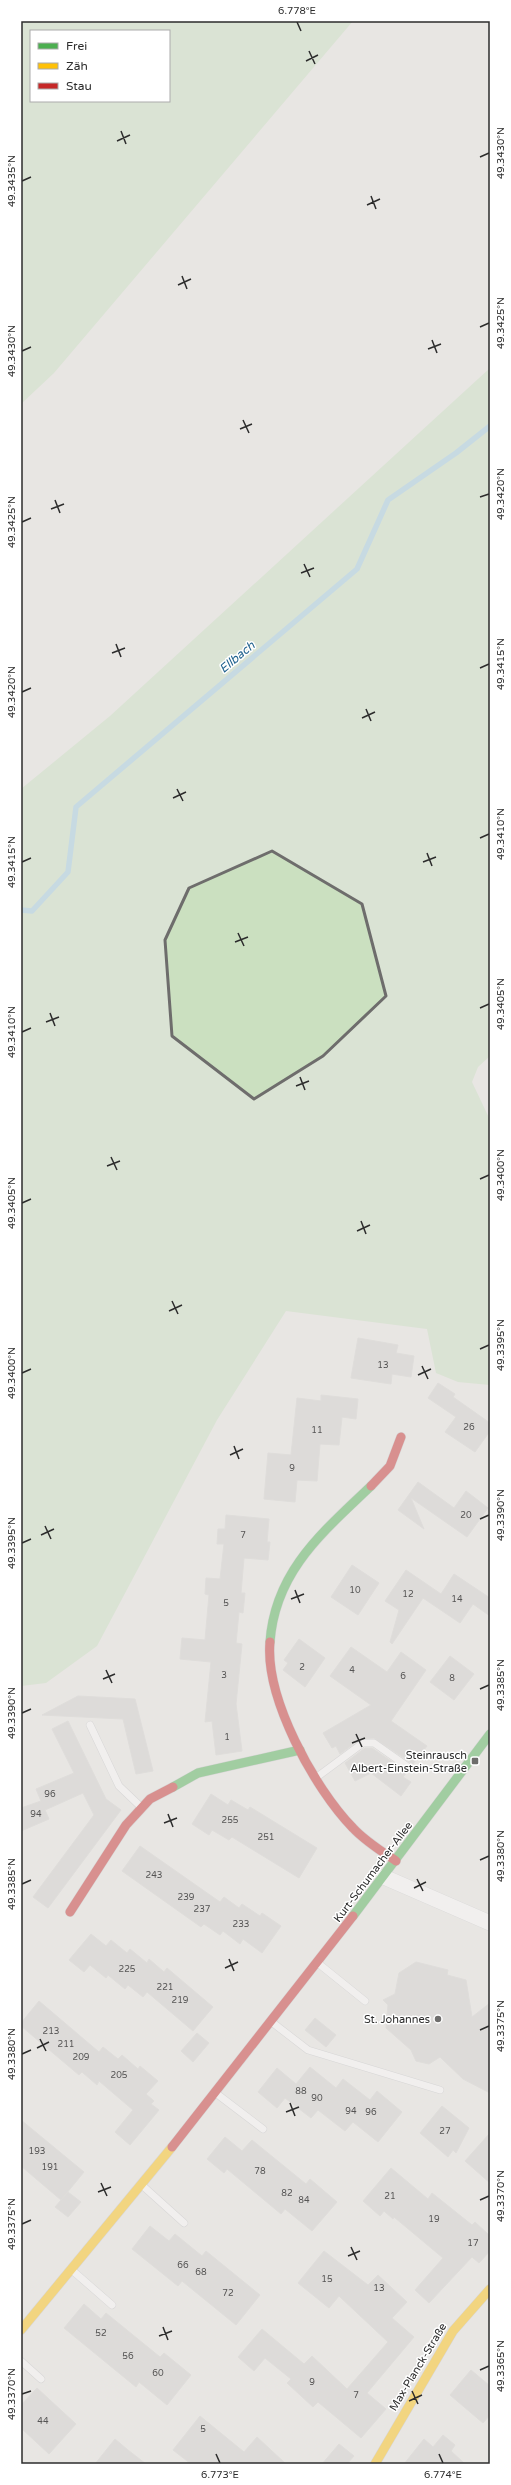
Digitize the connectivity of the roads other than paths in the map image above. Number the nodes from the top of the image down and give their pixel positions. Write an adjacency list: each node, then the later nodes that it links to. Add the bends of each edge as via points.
1 (401, 1437): 4 (street, via 390,1466 308,1547 287,1580 278,1601 271,1626 269,1659 281,1712)
2 (90, 1725): 7 (lane, via 119,1786)
3 (490, 1734): 8 (street, Kurt-Schumacher-Allee)
4 (300, 1750): 6 (street); 7 (street, via 198,1773 150,1799)
5 (412, 1769): 6 (lane, via 374,1743 363,1743)
6 (316, 1778): 8 (street, via 350,1825)
7 (142, 1807): 10 (street, via 126,1824)
8 (396, 1861): 9 (street, Kurt-Schumacher-Allee)
9 (384, 1877): 11 (street); 12 (street, Kurt-Schumacher-Allee)
10 (70, 1912)
11 (490, 1923)
12 (319, 1963): 13 (lane); 14 (street, Kurt-Schumacher-Allee)
13 (365, 2001)
14 (273, 2023): 15 (lane, via 308,2050); 16 (street, Kurt-Schumacher-Allee)
15 (440, 2090)
16 (217, 2094): 17 (lane); 18 (street, Kurt-Schumacher-Allee)
17 (263, 2129)
18 (142, 2186): 19 (lane); 20 (street, Kurt-Schumacher-Allee)
19 (184, 2223)
20 (71, 2270): 22 (lane); 23 (street, Kurt-Schumacher-Allee)
21 (490, 2289): 26 (street, Max-Planck-Straße, via 453,2331)
22 (112, 2305)
23 (21, 2330)
24 (21, 2361): 25 (lane)
25 (41, 2379)
26 (375, 2464)

